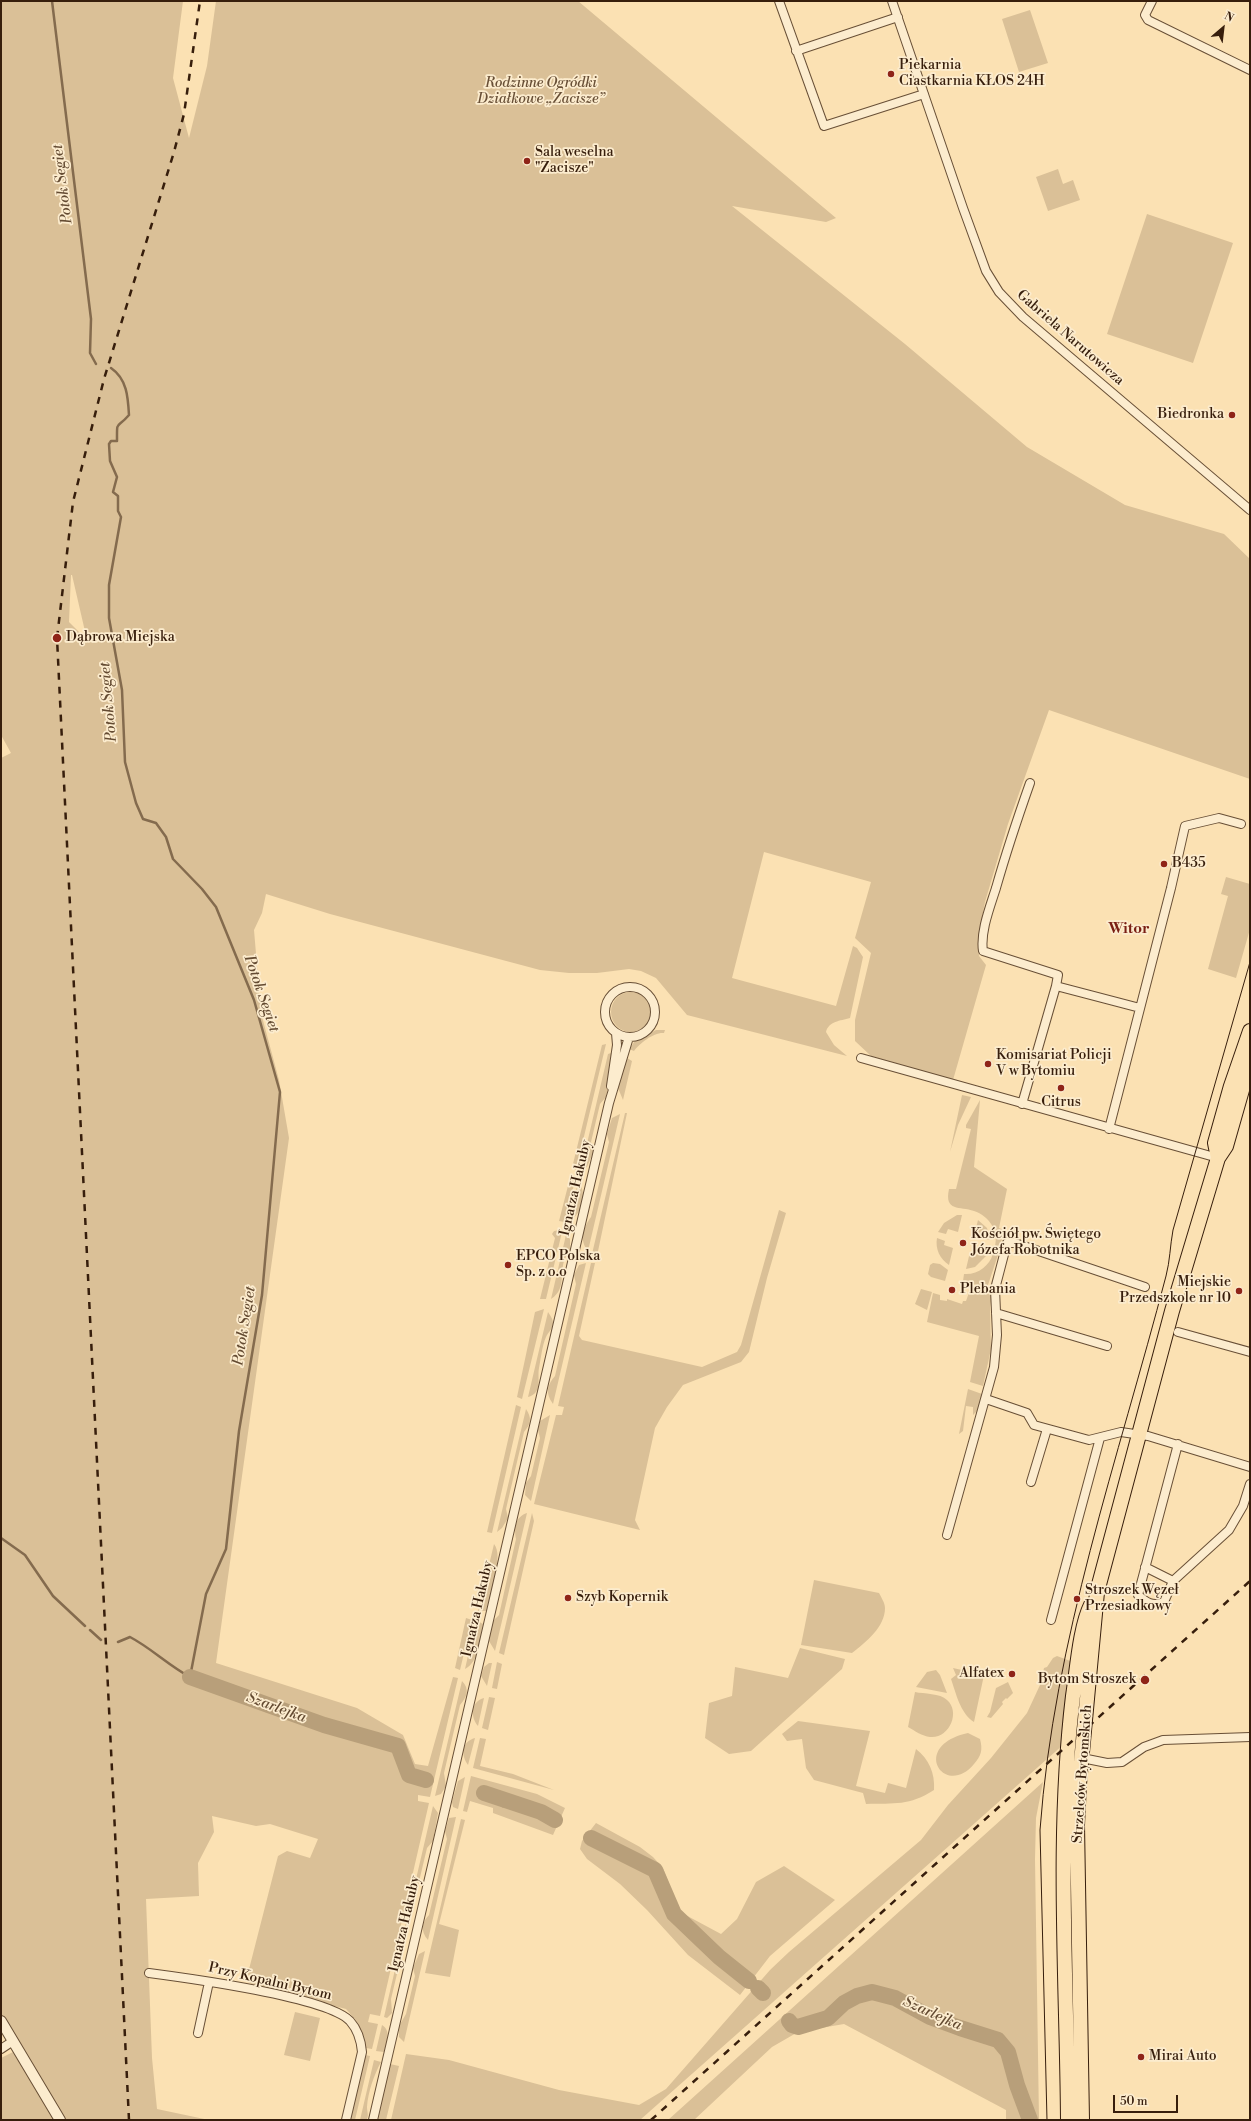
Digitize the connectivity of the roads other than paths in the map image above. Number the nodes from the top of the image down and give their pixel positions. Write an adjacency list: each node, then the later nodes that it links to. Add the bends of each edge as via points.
1 (779, 1): 5 (street)
2 (892, 1): 4 (street, Gabriela Narutowicza)
3 (1152, 1): 6 (street, via 1145,15 1148,20)
4 (898, 17): 5 (street); 7 (street, Gabriela Narutowicza)
5 (796, 51): 7 (street, via 824,126)
6 (1250, 70)
7 (924, 94): 8 (street, Gabriela Narutowicza, via 980,256 999,292 1023,317)
8 (1250, 510)
9 (1030, 782): 11 (street, via 996,886 982,944 983,951 1058,975)
10 (1241, 824): 12 (street, via 1219,818 1185,826)
11 (1056, 986): 12 (street); 19 (street)
12 (1140, 1008): 20 (street)
13 (1250, 1031): 21 (highway, Strzelców Bytomskich, via 1215,1143)
14 (616, 1033): 15 (street); 15 (street, via 609,1026 606,1017 608,999 615,991 624,987 638,988 650,996 656,1014 648,1031 636,1037); 18 (street, Ignatza Hakuby, via 617,1045)
15 (629, 1037): 18 (street, Ignatza Hakuby)
16 (861, 1058): 19 (street)
17 (1250, 1062): 21 (highway, Strzelców Bytomskich, via 1226,1146)
18 (609, 1103): 50 (street, Ignatza Hakuby)
19 (1022, 1104): 20 (street)
20 (1109, 1129): 21 (street)
21 (1218, 1158): 29 (highway, Strzelców Bytomskich)
22 (1144, 1287): 23 (street, via 1015,1243 1007,1243 995,1289)
23 (996, 1313): 25 (street); 27 (street, via 994,1361)
24 (1178, 1332): 26 (street)
25 (1107, 1346)
26 (1250, 1352)
27 (986, 1399): 28 (street, via 1028,1413 1034,1425); 35 (street)
28 (1047, 1429): 30 (street, via 1090,1440); 33 (street)
29 (1138, 1434): 30 (street, via 1122,1432); 31 (street); 38 (highway, Strzelców Bytomskich)
30 (1100, 1438): 39 (street)
31 (1178, 1444): 32 (street); 36 (street)
32 (1250, 1467)
33 (1032, 1482)
34 (1250, 1484): 37 (street, via 1243,1506 1230,1530)
35 (947, 1535)
36 (1145, 1567): 37 (street); 37 (street, via 1138,1595 1146,1602 1156,1605 1164,1602)
37 (1173, 1581)
38 (1097, 1592): 41 (highway, Strzelców Bytomskich); 51 (highway, via 1088,1610 1077,1668 1065,1785)
39 (1051, 1620)
40 (1250, 1737): 41 (street, via 1163,1740 1144,1747 1122,1762 1108,1763)
41 (1082, 1758): 52 (highway, Strzelców Bytomskich, via 1077,1825)
42 (149, 1973): 43 (street, Przy Kopalni Bytom)
43 (210, 1982): 45 (street); 49 (street, Przy Kopalni Bytom, via 328,2008 350,2021 357,2032 362,2052)
44 (1, 2021): 46 (street)
45 (198, 2033)
46 (13, 2042): 47 (street); 48 (street)
47 (1, 2049)
48 (60, 2120)
49 (346, 2120)
50 (373, 2120)
51 (1068, 2120)
52 (1082, 2120)

